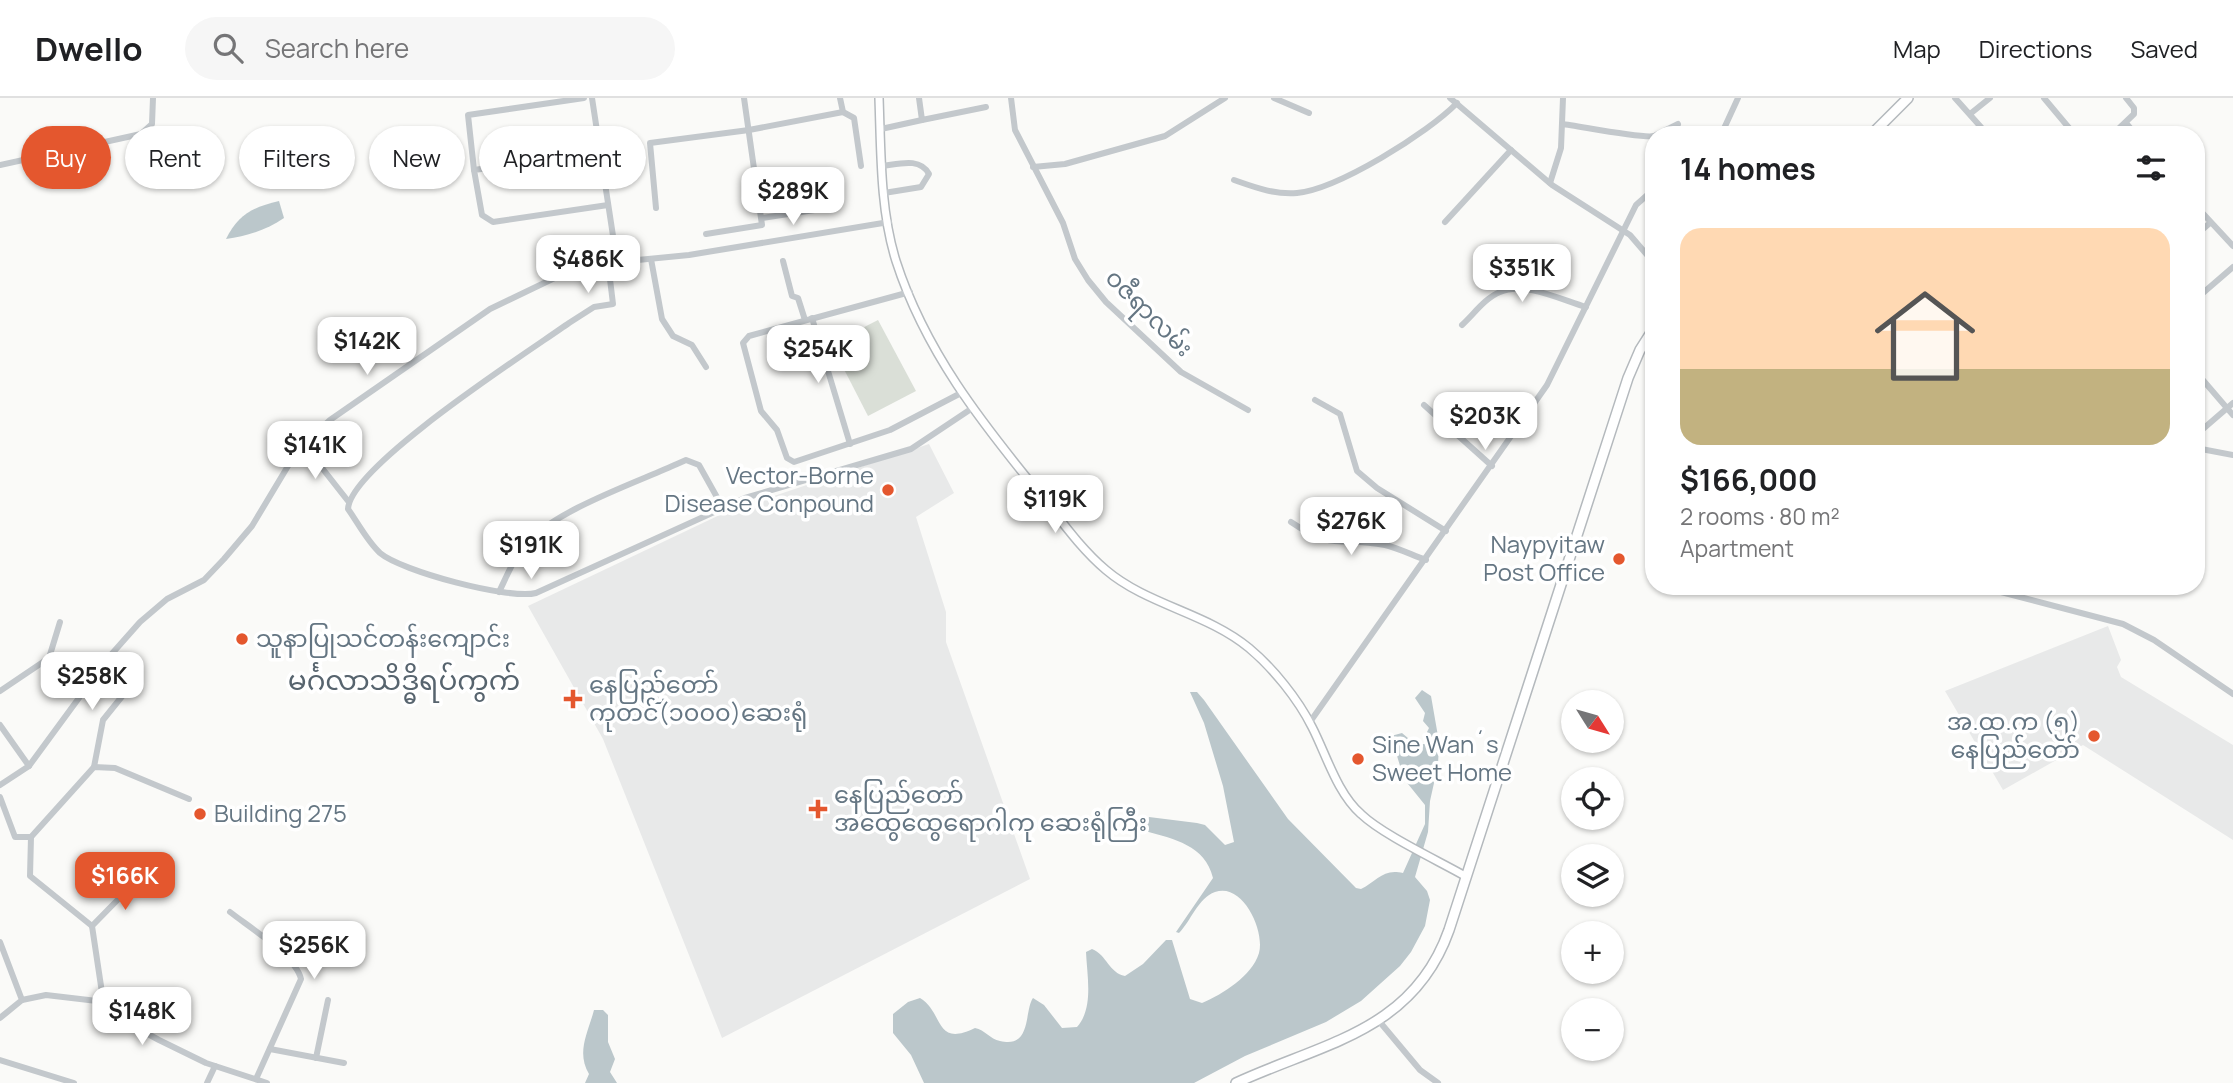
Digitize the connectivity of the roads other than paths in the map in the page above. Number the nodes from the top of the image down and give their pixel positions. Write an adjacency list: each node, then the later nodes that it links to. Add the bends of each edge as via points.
1 (153, 98): 40 (street, via 152,124 141,134)
2 (584, 98): 45 (street, via 468,116)
3 (592, 98): 28 (street)
4 (744, 98): 37 (street)
5 (840, 98): 21 (street)
6 (879, 98): 36 (main road)
7 (919, 98): 24 (street)
8 (1011, 98): 43 (street, ဝဇီရာလမ်း, via 1015,130)
9 (1225, 98): 43 (street, via 1165,136 1065,164)
10 (1274, 98): 22 (street)
11 (1450, 98): 19 (street)
12 (1563, 98): 26 (street)
13 (1738, 98): 30 (street)
14 (1908, 98): 31 (highway)
15 (1955, 98): 23 (street)
16 (1990, 98): 23 (street)
17 (2044, 98): 33 (street)
18 (2126, 98): 25 (street, via 2134,108)
19 (1457, 103): 39 (street); 46 (street, via 1425,131 1324,186 1283,193)
20 (986, 107): 24 (street)
21 (843, 112): 37 (street); 41 (street, via 854,118)
22 (1309, 113)
23 (1970, 114): 32 (street)
24 (922, 120): 36 (street)
25 (2126, 122): 34 (street); 35 (street)
26 (1562, 124): 38 (street); 47 (street, via 1561,148)
27 (1678, 124): 29 (street)
28 (596, 126)
29 (1674, 126)
30 (1725, 126)
31 (1880, 126)
32 (1980, 126)
33 (2067, 126)
34 (2122, 126)
35 (2129, 126)
36 (881, 128): 42 (main road)
37 (749, 130): 52 (street, via 650,143); 55 (street)
38 (1645, 136)
39 (1511, 150): 47 (street); 57 (street)
40 (0, 165)
41 (861, 166)
42 (882, 166): 49 (main road); 49 (street, via 915,162 929,174 921,187)
43 (1033, 167): 82 (street, ဝဇီရာလမ်း, via 1063,223 1075,260 1106,302 1181,372)
44 (479, 169): 45 (street)
45 (474, 170): 51 (street, via 482,215 493,222)
46 (1234, 180)
47 (1550, 183): 60 (street)
48 (606, 189): 51 (street)
49 (884, 193): 56 (main road)
50 (1645, 197): 60 (street)
51 (608, 205): 66 (street)
52 (656, 208)
53 (821, 209): 55 (street)
54 (2205, 217): 58 (street)
55 (762, 218): 61 (street, via 762,225)
56 (889, 222): 64 (street); 70 (main road, via 896,260)
57 (1445, 222)
58 (2210, 223): 59 (street); 62 (street)
59 (2205, 227)
60 (1623, 230): 63 (street); 71 (street)
61 (706, 234)
62 (2233, 246)
63 (1645, 253)
64 (651, 258): 66 (street); 75 (street, via 662,319 673,336 692,345)
65 (783, 261): 72 (street, via 792,296 798,298)
66 (617, 262): 86 (street, via 568,271 490,309 330,420)
67 (2233, 267): 69 (street)
68 (609, 271): 90 (street, via 613,304 594,307 569,323 398,445)
69 (2205, 291)
70 (910, 292): 72 (street); 77 (main road)
71 (1586, 307): 73 (street, via 1517,289 1502,291); 89 (street, via 1547,385)
72 (809, 319): 85 (street); 85 (street, via 749,336 743,343 761,411 777,430 787,458 794,462)
73 (1462, 325)
74 (1644, 344): 109 (highway, via 1628,378)
75 (706, 367)
76 (2205, 381): 80 (street)
77 (961, 393): 81 (main road); 85 (street, via 917,418)
78 (1315, 400): 93 (street, via 1340,414 1357,471)
79 (1424, 405): 89 (street)
80 (2230, 406): 83 (street); 84 (street)
81 (971, 409): 91 (street, via 899,454); 101 (main road, via 1106,571 1249,648)
82 (1248, 410)
83 (2233, 415)
84 (2205, 427)
85 (850, 444)
86 (304, 445): 90 (street); 103 (street, via 252,526 224,559 204,580 167,599 140,622)
87 (2205, 450): 88 (street)
88 (2233, 455)
89 (1492, 466): 93 (street)
90 (348, 501): 95 (street, via 348,509 381,553 423,572)
91 (723, 508): 95 (street, via 536,593); 95 (street, via 699,465 686,460 554,520 526,543)
92 (1291, 522): 94 (street, via 1330,543 1386,545)
93 (1446, 531): 94 (street)
94 (1426, 560): 101 (street)
95 (499, 592)
96 (2012, 595): 100 (street, via 2123,624)
97 (60, 622): 99 (street, via 49,658)
98 (136, 679): 104 (street, via 103,720)
99 (0, 691)
100 (2233, 694)
101 (1310, 722): 109 (main road, via 1344,792 1360,814)
102 (0, 725): 103 (street)
103 (29, 766): 105 (street)
104 (94, 767): 107 (street, via 115,768); 108 (street)
105 (0, 785)
106 (0, 797): 108 (street, via 15,837)
107 (189, 799)
108 (31, 837): 112 (street, via 30,876)
109 (1465, 876): 118 (highway, via 1434,964)
110 (138, 879): 112 (street)
111 (230, 912): 119 (street, via 299,971 301,979)
112 (92, 926): 116 (street)
113 (0, 942): 114 (street)
114 (22, 1000): 116 (street, via 46,995 97,1001); 117 (street)
115 (328, 1000): 120 (street)
116 (104, 1006): 123 (street, via 136,1028)
117 (0, 1018)
118 (1379, 1021): 128 (highway); 129 (street, via 1420,1070)
119 (270, 1049): 120 (street); 124 (street)
120 (316, 1058): 122 (street)
121 (0, 1060): 125 (street)
122 (344, 1063)
123 (215, 1066): 124 (street); 126 (street)
124 (256, 1079): 127 (street)
125 (74, 1083)
126 (207, 1083)
127 (267, 1083)
128 (1236, 1083)
129 (1438, 1083)

